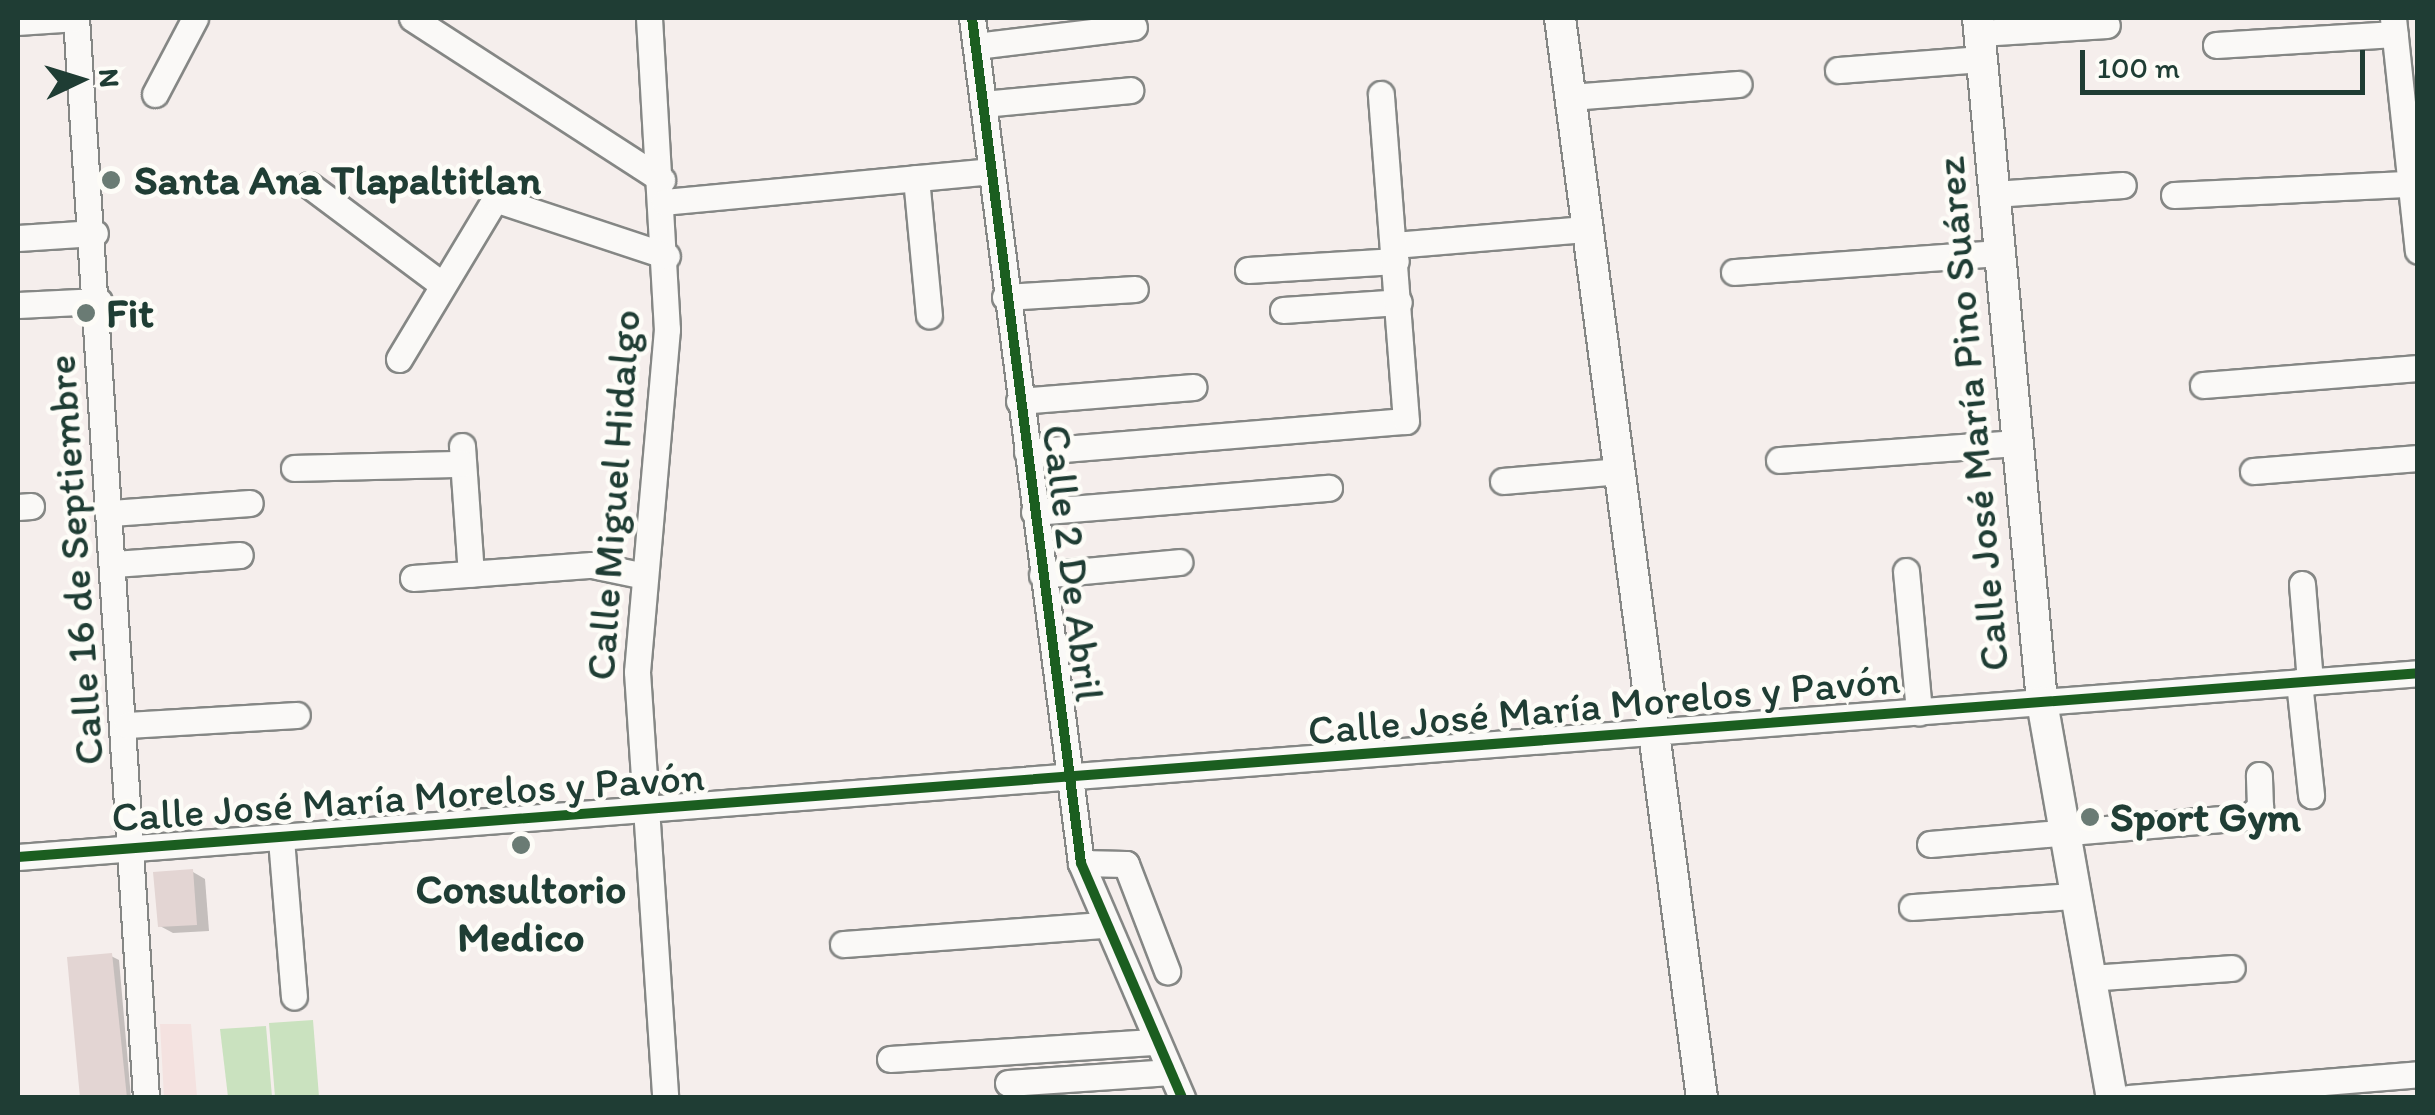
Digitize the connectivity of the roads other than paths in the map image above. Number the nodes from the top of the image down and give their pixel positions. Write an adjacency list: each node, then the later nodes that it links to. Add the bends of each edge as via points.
1 (76, 18): 7 (street); 30 (street, Calle 16 de Septiembre)
2 (195, 18): 17 (street)
3 (412, 18): 26 (street)
4 (649, 18): 26 (street, Calle Miguel Hidalgo)
5 (972, 18): 13 (street, Calle 2 De Abril)
6 (1560, 18): 19 (main road)
7 (18, 22)
8 (2107, 25): 11 (street)
9 (2394, 26): 12 (street); 23 (street)
10 (1134, 27): 13 (street)
11 (1980, 36): 14 (street); 27 (main road, Calle José María Pino Suárez)
12 (2216, 45)
13 (976, 46): 20 (street, Calle 2 De Abril)
14 (1838, 70)
15 (1738, 84): 19 (street)
16 (1130, 90): 20 (street)
17 (154, 94)
18 (1382, 94): 33 (street)
19 (1570, 98): 29 (main road)
20 (984, 104): 21 (street, Calle 2 De Abril)
21 (991, 171): 22 (street); 40 (street, Calle 2 De Abril)
22 (916, 178): 26 (street); 45 (street)
23 (2412, 184): 28 (street); 32 (street)
24 (309, 185): 38 (street)
25 (2123, 185): 27 (street)
26 (663, 191): 35 (street, Calle Miguel Hidalgo)
27 (1994, 194): 34 (main road, Calle José María Pino Suárez)
28 (2174, 195)
29 (1586, 229): 33 (street); 56 (main road)
30 (95, 232): 31 (street); 41 (street, Calle 16 de Septiembre)
31 (18, 238)
32 (2417, 238)
33 (1395, 253): 36 (street); 42 (street)
34 (2000, 253): 37 (street); 51 (main road, Calle José María Pino Suárez)
35 (666, 256): 38 (street, via 495,199); 69 (street, Calle Miguel Hidalgo)
36 (1248, 270)
37 (1734, 272)
38 (440, 283): 46 (street)
39 (1136, 289): 40 (street)
40 (1005, 297): 50 (street, Calle 2 De Abril)
41 (99, 301): 43 (street); 62 (street, Calle 16 de Septiembre)
42 (1399, 302): 44 (street); 52 (street, via 1403,423)
43 (18, 305)
44 (1282, 310)
45 (929, 315)
46 (400, 359)
47 (2418, 368): 48 (street)
48 (2203, 385)
49 (1193, 387): 50 (street)
50 (1020, 401): 52 (street, Calle 2 De Abril)
51 (2018, 444): 54 (street); 74 (main road, Calle José María Pino Suárez)
52 (1027, 452): 61 (street, Calle 2 De Abril)
53 (2418, 458): 57 (street)
54 (1779, 460)
55 (294, 468): 67 (street, via 463,455)
56 (1620, 471): 58 (street); 78 (main road)
57 (2253, 471)
58 (1504, 481)
59 (1329, 488): 61 (street)
60 (250, 502): 62 (street)
61 (1034, 512): 68 (street, Calle 2 De Abril)
62 (110, 513): 65 (street, Calle 16 de Septiembre)
63 (240, 555): 65 (street)
64 (1179, 562): 68 (street)
65 (114, 564): 77 (street, Calle 16 de Septiembre)
66 (1906, 571): 75 (street)
67 (471, 574): 69 (street, via 592,564); 70 (street)
68 (1042, 575): 80 (street, Calle 2 De Abril)
69 (640, 576): 82 (street, Calle Miguel Hidalgo)
70 (412, 578)
71 (2302, 584): 73 (street)
72 (2418, 674): 73 (street, Calle José María Morelos y Pavón)
73 (2304, 682): 74 (street, Calle José María Morelos y Pavón); 81 (street)
74 (2042, 702): 75 (street, Calle José María Morelos y Pavón); 83 (main road, Calle José María Pino Suárez)
75 (1919, 712): 78 (street, Calle José María Morelos y Pavón)
76 (297, 716): 77 (street)
77 (127, 725): 86 (street, Calle 16 de Septiembre)
78 (1660, 731): 80 (street, Calle José María Morelos y Pavón); 105 (main road)
79 (2259, 775): 83 (street, via 2260,807 2248,817)
80 (1068, 783): 82 (street, Calle José María Morelos y Pavón); 88 (street, Calle 2 De Abril)
81 (2311, 795)
82 (644, 812): 84 (street, Calle José María Morelos y Pavón); 103 (street, Calle Miguel Hidalgo)
83 (2065, 835): 85 (street); 89 (main road, Calle José María Pino Suárez)
84 (281, 839): 86 (street, Calle José María Morelos y Pavón); 96 (street)
85 (1930, 844)
86 (134, 850): 87 (street, Calle José María Morelos y Pavón); 102 (street, Calle 16 de Septiembre)
87 (18, 858)
88 (1081, 864): 91 (street, Calle 2 De Abril); 94 (street, via 1126,864)
89 (2075, 896): 90 (street); 95 (main road, Calle José María Pino Suárez)
90 (1912, 906)
91 (1103, 925): 92 (street); 97 (street, Calle 2 De Abril)
92 (843, 944)
93 (2232, 968): 95 (street)
94 (1167, 971)
95 (2089, 978): 106 (main road, Calle José María Pino Suárez)
96 (294, 996)
97 (1156, 1042): 98 (street); 99 (street, Calle 2 De Abril)
98 (890, 1059)
99 (1171, 1072): 101 (street); 104 (street, Calle 2 De Abril)
100 (2418, 1074): 107 (street)
101 (1008, 1083)
102 (146, 1098)
103 (665, 1098)
104 (1182, 1098)
105 (1702, 1098)
106 (2112, 1098)
107 (2129, 1098)

